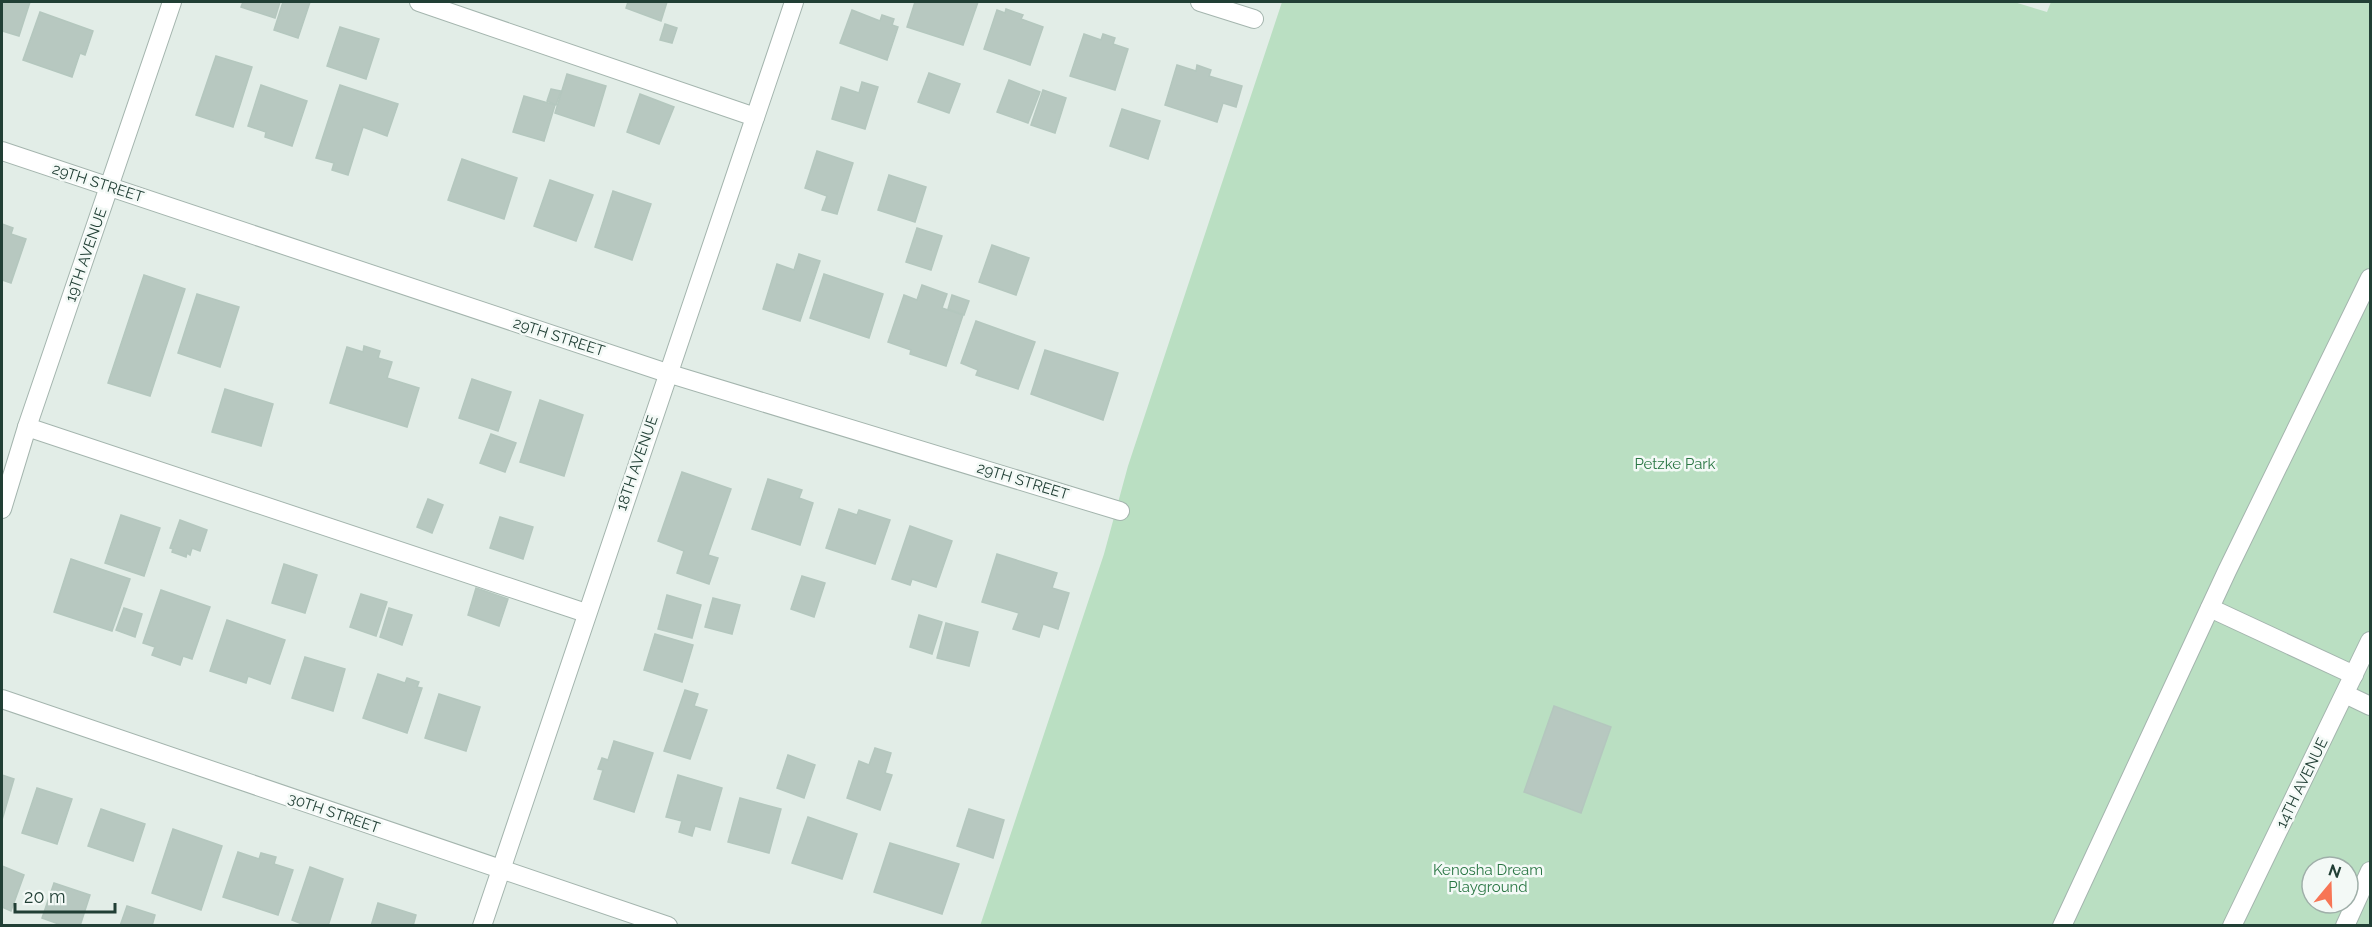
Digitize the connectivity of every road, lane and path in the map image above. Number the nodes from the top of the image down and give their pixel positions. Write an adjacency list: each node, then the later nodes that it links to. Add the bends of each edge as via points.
1 (172, 2): 8 (street, 19TH AVENUE)
2 (419, 2): 6 (street)
3 (794, 2): 6 (street, 18TH AVENUE)
4 (1200, 2): 5 (street)
5 (1254, 19)
6 (755, 117): 10 (street, 18TH AVENUE)
7 (2, 151): 8 (street, 29TH STREET)
8 (110, 187): 10 (street, 29TH STREET); 11 (street, 19TH AVENUE)
9 (2370, 278): 14 (street)
10 (667, 373): 13 (street, 29TH STREET); 15 (street, 18TH AVENUE)
11 (27, 427): 12 (street, 19TH AVENUE); 15 (street)
12 (2, 509)
13 (1120, 510)
14 (2210, 608): 17 (street); 25 (street)
15 (586, 613): 21 (street, 18TH AVENUE)
16 (2370, 641): 17 (street, 14TH AVENUE)
17 (2361, 670): 18 (street, 14TH AVENUE)
18 (2345, 694): 20 (street); 26 (street, 14TH AVENUE)
19 (2, 699): 21 (street, 30TH STREET)
20 (2370, 706)
21 (500, 869): 23 (street, 18TH AVENUE); 24 (street, 30TH STREET)
22 (2370, 871): 27 (street)
23 (482, 926)
24 (668, 926)
25 (2062, 926)
26 (2232, 926)
27 (2345, 926)

